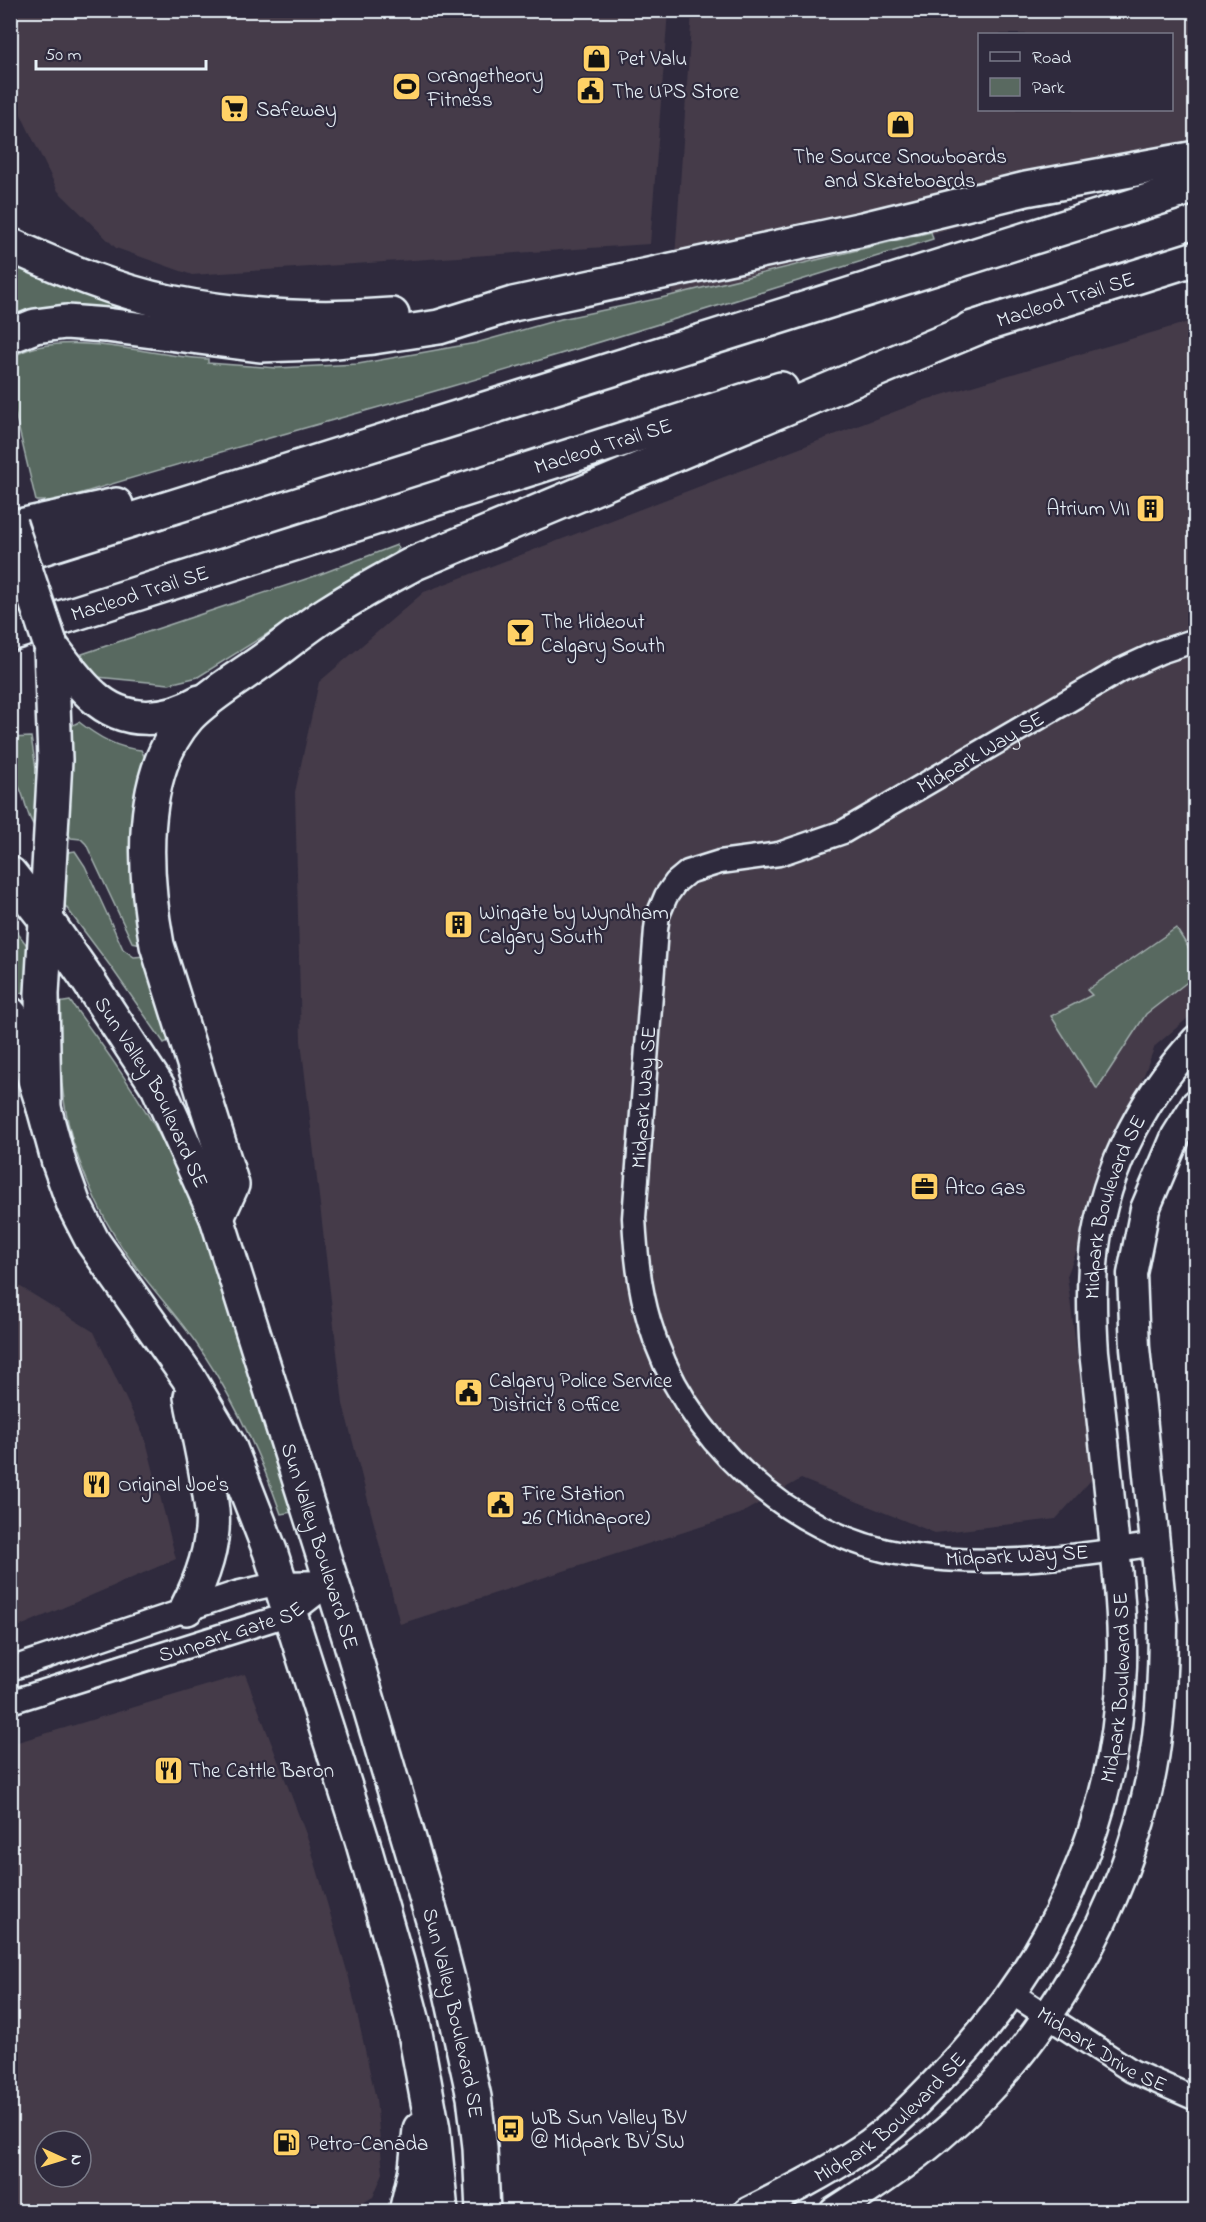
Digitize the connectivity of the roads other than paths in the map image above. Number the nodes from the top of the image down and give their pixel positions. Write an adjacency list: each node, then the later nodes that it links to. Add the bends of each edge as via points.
1 (1196, 158): 5 (main road, via 1026,189 841,234)
2 (1196, 186): 8 (main road)
3 (10, 245): 5 (main road, via 48,262 167,302 241,314 304,318 372,316)
4 (1196, 258): 6 (main road, Macleod Trail SE)
5 (513, 304): 7 (main road, via 439,327 316,343 260,345 66,322 34,326)
6 (991, 322): 11 (main road, Macleod Trail SE); 14 (main road, via 415,563 327,614)
7 (10, 336)
8 (344, 454): 9 (main road); 10 (main road)
9 (10, 526): 13 (main road, bridge)
10 (10, 558)
11 (10, 634)
12 (1196, 640): 24 (street, Midpark Way SE, via 1121,670 843,832 779,854 720,862 688,872 666,896 658,915 652,966 634,1218 637,1266 649,1322 662,1358 711,1438 738,1467 796,1513 870,1546 905,1555 969,1562)
13 (51, 646): 14 (main road, via 93,696 135,718 163,718 184,712); 16 (main road, Sun Valley Boulevard SE, via 55,760)
14 (219, 691): 21 (main road, via 188,716 168,748 155,782 148,825 147,869 157,945 232,1185)
15 (10, 874): 16 (main road, Sun Valley Boulevard SE)
16 (47, 921): 20 (main road, Sun Valley Boulevard SE, via 42,994); 21 (main road, Sun Valley Boulevard SE, via 158,1087)
17 (10, 1014): 20 (main road, via 17,1024)
18 (1196, 1040): 24 (street, Midpark Boulevard SE, via 1140,1114 1111,1181 1096,1240 1093,1331)
19 (1196, 1104): 23 (street, Midpark Boulevard SE, via 1176,1136 1145,1209 1132,1274 1135,1348)
20 (44, 1108): 22 (main road, Sun Valley Boulevard SE, via 74,1205 93,1242)
21 (217, 1218): 25 (main road, Sun Valley Boulevard SE)
22 (188, 1377): 26 (main road, Sun Valley Boulevard SE, via 229,1446); 27 (main road, via 212,1512 209,1551)
23 (1156, 1544): 24 (street, Midpark Way SE); 32 (street, Midpark Boulevard SE, via 1163,1621 1158,1725 1151,1771 1133,1843 1104,1916)
24 (1115, 1550): 31 (street, Midpark Boulevard SE, via 1122,1666 1111,1768 1079,1870 1047,1936)
25 (331, 1582): 26 (street, Sunpark Gate SE); 28 (street, Sunpark Gate SE); 37 (main road, Sun Valley Boulevard SE, via 414,1852 448,1979 474,2097)
26 (280, 1583): 27 (street, Sunpark Gate SE); 28 (main road, Sun Valley Boulevard SE)
27 (187, 1608): 29 (street, Sunpark Gate SE)
28 (290, 1614): 30 (street, Sunpark Gate SE); 33 (main road, Sun Valley Boulevard SE, via 376,1882)
29 (10, 1669)
30 (10, 1702)
31 (1012, 1994): 32 (street, Midpark Drive SE); 38 (street, Midpark Boulevard SE, via 958,2060 870,2142 792,2190)
32 (1047, 2016): 34 (street, Midpark Drive SE, via 1132,2071); 39 (street, Midpark Boulevard SE, via 981,2098 939,2137 898,2170)
33 (424, 2085): 35 (main road, via 416,2169); 36 (main road, Sun Valley Boulevard SE, via 433,2129)
34 (1196, 2099)
35 (406, 2211)
36 (441, 2211)
37 (483, 2211)
38 (748, 2211)
39 (834, 2211)

